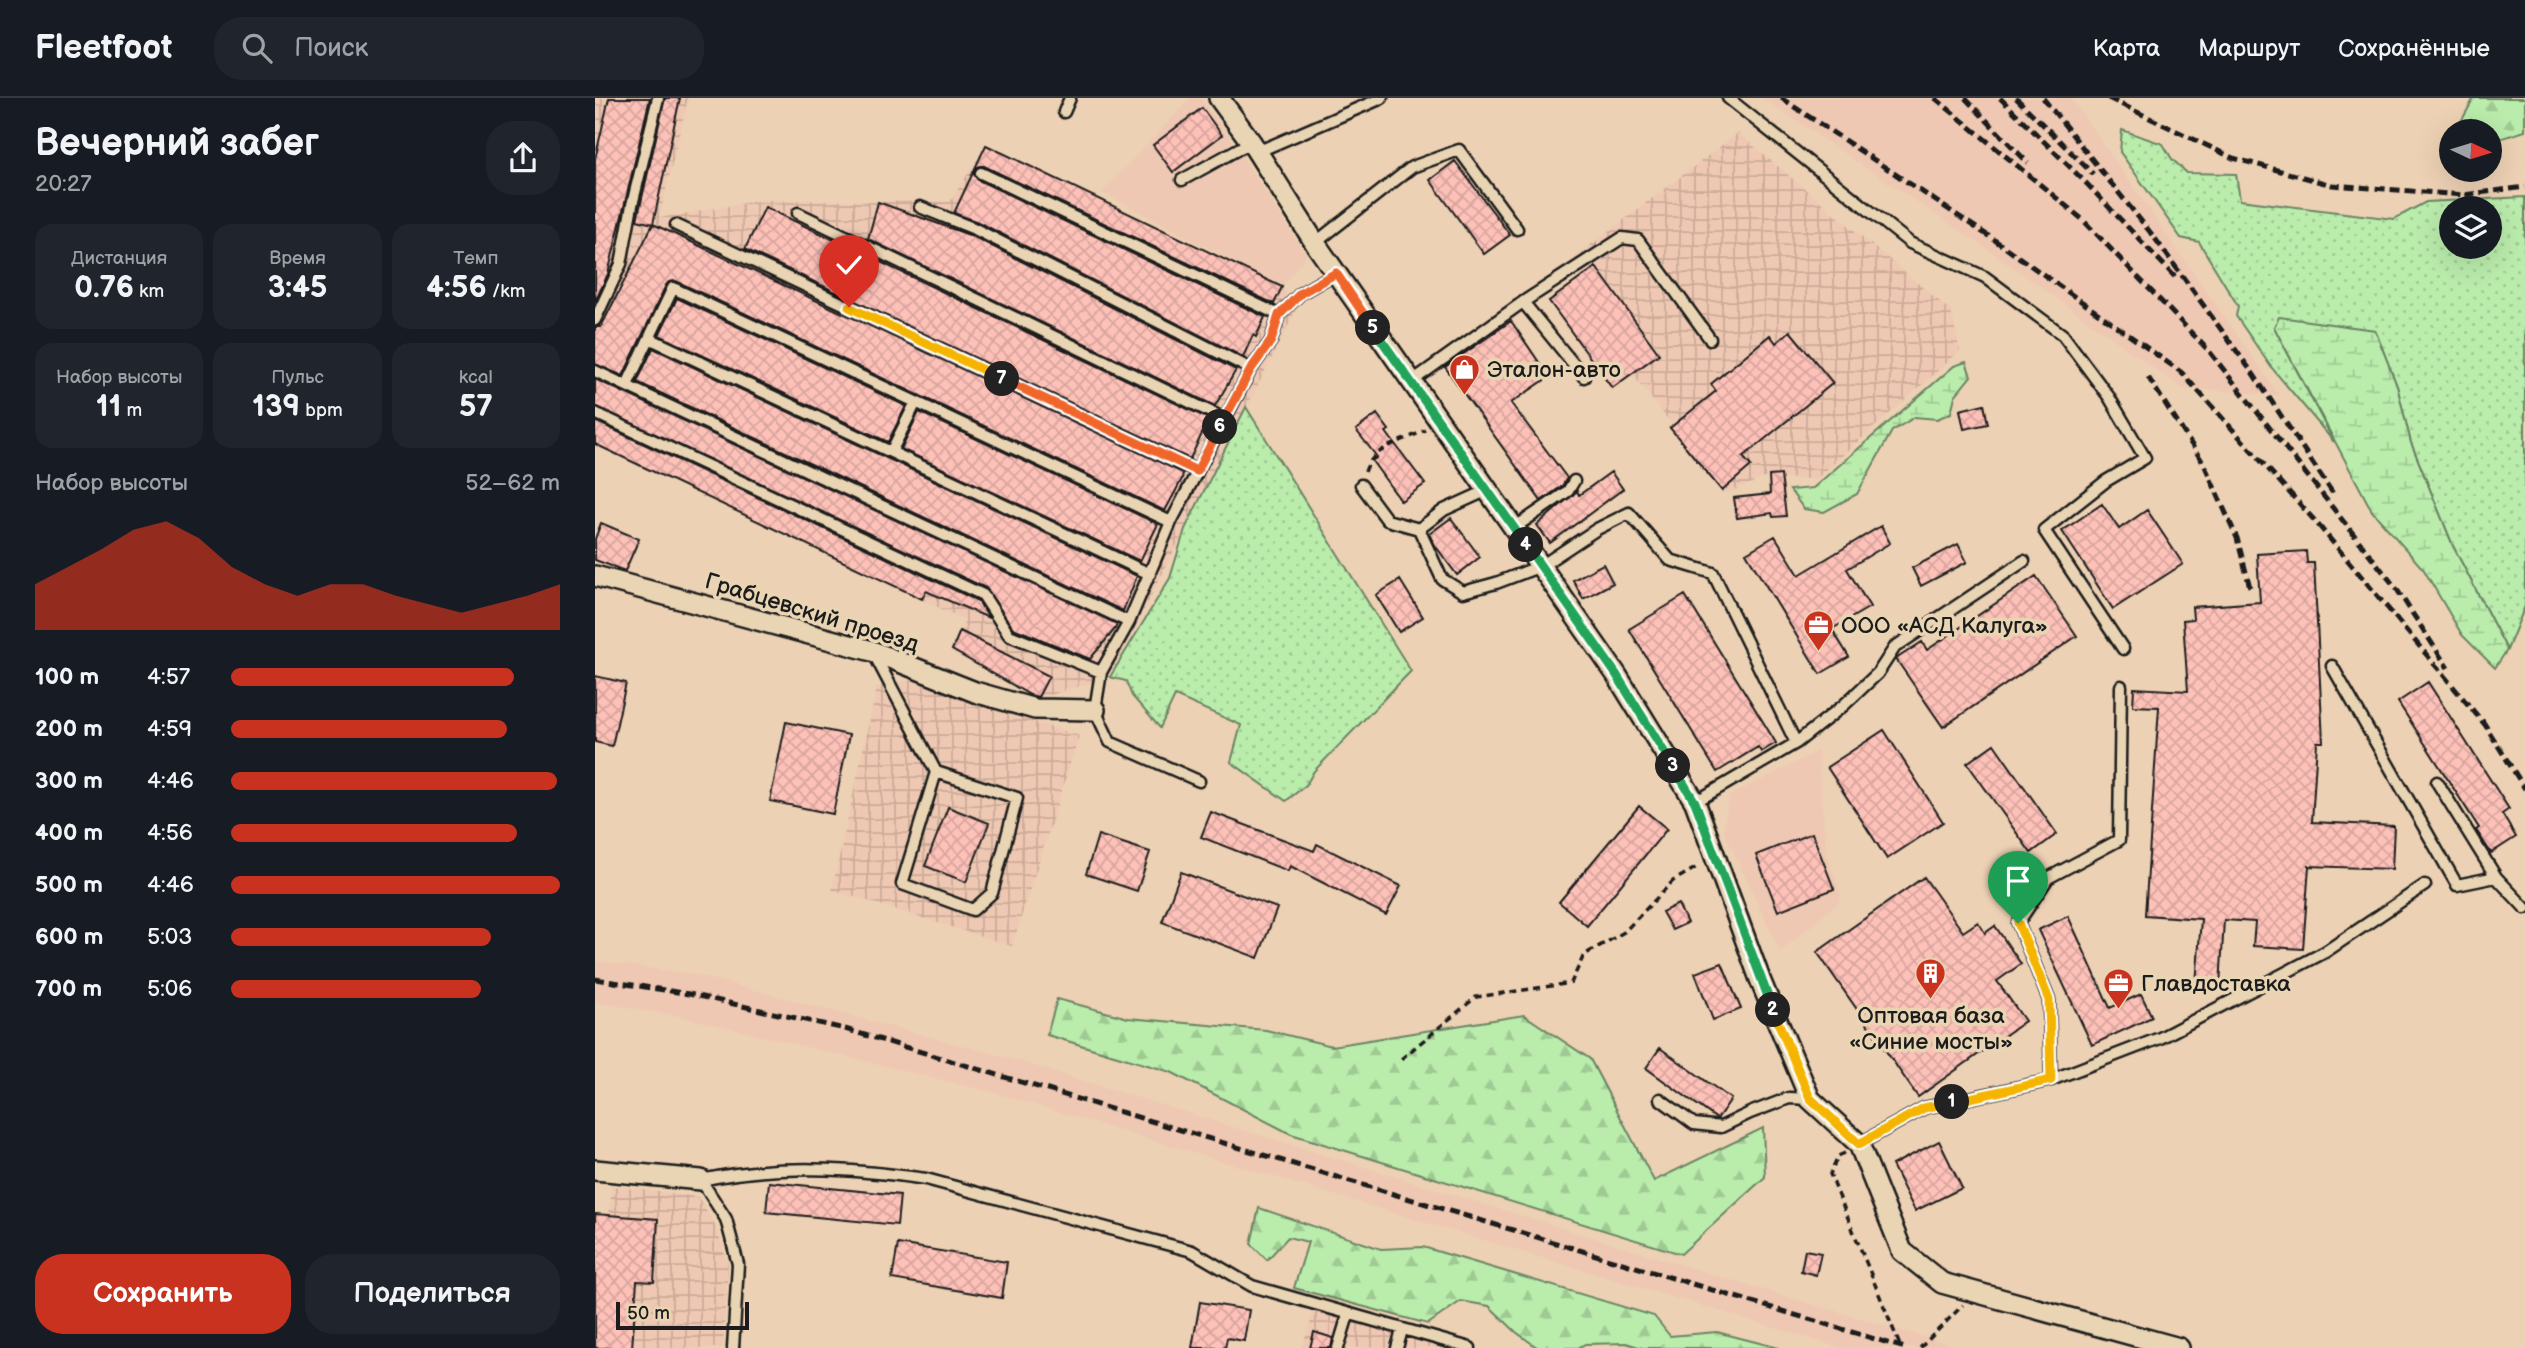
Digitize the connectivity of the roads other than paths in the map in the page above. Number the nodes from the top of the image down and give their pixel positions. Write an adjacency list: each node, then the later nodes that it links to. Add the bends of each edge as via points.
1 (659, 98): 18 (lane, via 621,264)
2 (1070, 98): 6 (lane)
3 (1219, 98): 7 (street)
4 (1728, 98): 42 (lane, via 1910,243 1985,277 2063,335 2109,397 2144,458 2106,481 2044,530)
5 (1377, 99): 7 (lane)
6 (1064, 112)
7 (1254, 147): 9 (lane); 14 (street)
8 (981, 173): 17 (lane)
9 (1182, 180)
10 (921, 207): 21 (lane, via 975,229)
11 (798, 212): 28 (lane)
12 (676, 225): 30 (lane)
13 (1517, 229): 14 (lane, via 1459,150 1412,167)
14 (1315, 243): 15 (street)
15 (1336, 273): 17 (lane, via 1301,293); 24 (street)
16 (1523, 302): 20 (lane, via 1622,238 1638,240); 23 (lane); 24 (lane)
17 (1279, 315): 21 (lane, via 1271,341)
18 (595, 320)
19 (651, 339): 25 (lane); 26 (lane, via 673,288); 29 (lane)
20 (1710, 339)
21 (1251, 369): 28 (lane)
22 (595, 371): 25 (lane)
23 (1584, 377)
24 (1411, 382): 33 (street)
25 (627, 385): 41 (lane)
26 (916, 402): 29 (lane); 34 (lane)
27 (595, 413): 45 (lane, via 983,595 1009,635)
28 (1224, 419): 30 (lane)
29 (891, 452): 39 (lane)
30 (1197, 471): 34 (lane)
31 (1574, 481): 35 (lane, via 1568,491)
32 (1361, 485): 36 (lane, via 1387,520)
33 (1488, 490): 35 (street); 36 (lane, via 1444,510)
34 (1171, 522): 39 (lane)
35 (1514, 528): 38 (street)
36 (1419, 529): 38 (lane, via 1442,579 1463,592)
37 (2024, 561): 48 (lane, via 1895,648 1878,673)
38 (1541, 566): 48 (lane, via 1629,513 1670,560 1713,573); 52 (street, via 1616,674)
39 (1150, 574): 41 (lane)
40 (595, 576): 43 (street, Грабцевский проезд)
41 (1129, 622): 45 (lane)
42 (2123, 649)
43 (872, 651): 47 (street, Грабцевский проезд, via 975,692 1035,709); 49 (lane)
44 (2333, 666): 53 (lane, via 2457,886)
45 (1101, 672): 47 (lane)
46 (2121, 686): 56 (lane, via 2119,840 2048,878 2018,923 2049,1000)
47 (1095, 710): 50 (lane, via 1110,742)
48 (1796, 743): 52 (lane)
49 (936, 772): 49 (lane, via 1017,797 992,893 973,910 902,884)
50 (1199, 781)
51 (2437, 782): 53 (lane)
52 (1695, 802): 57 (street, via 1761,982)
53 (2496, 877): 55 (lane)
54 (2425, 885): 56 (lane, via 2325,952 2161,1038)
55 (2525, 908)
56 (2051, 1080): 59 (lane, via 1924,1108)
57 (1810, 1098): 58 (lane, via 1789,1098 1721,1127 1694,1124); 59 (street)
58 (1660, 1099)
59 (1859, 1144): 69 (street, via 1902,1251 1942,1283)
60 (595, 1170): 61 (street)
61 (701, 1180): 62 (lane, via 741,1171 812,1169 926,1179 1192,1251 1252,1286); 65 (lane, via 726,1219 738,1264)
62 (1348, 1315): 63 (lane); 66 (lane)
63 (1402, 1330): 64 (lane); 67 (lane)
64 (1452, 1346): 68 (lane)
65 (733, 1348)
66 (1338, 1348)
67 (1397, 1348)
68 (1470, 1348)
69 (2179, 1348)

